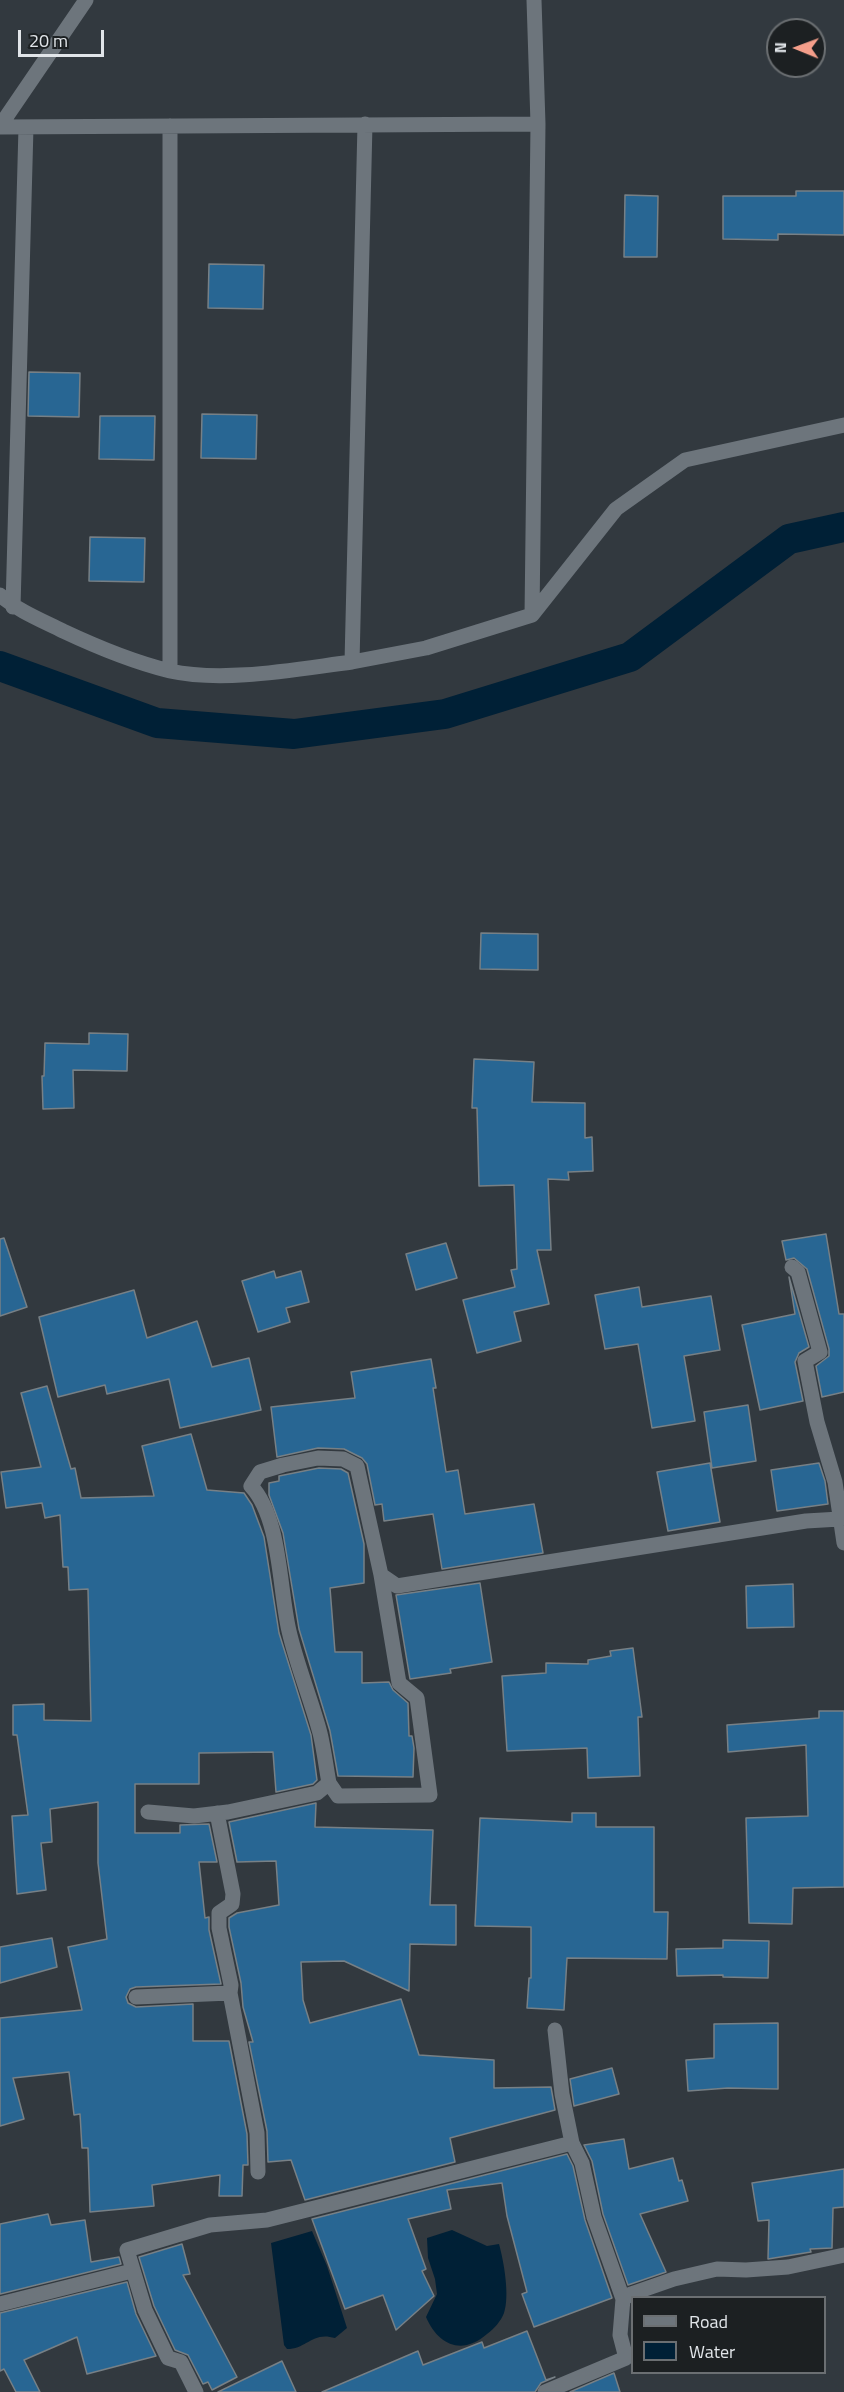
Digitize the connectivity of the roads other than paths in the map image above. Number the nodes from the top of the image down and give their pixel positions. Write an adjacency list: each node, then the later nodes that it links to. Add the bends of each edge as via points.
1 (86, 0): 5 (street)
2 (534, 0): 4 (street)
3 (365, 124): 4 (street); 6 (street); 12 (street)
4 (538, 124): 11 (street)
5 (0, 126): 7 (street)
6 (170, 126): 7 (street); 13 (street)
7 (26, 127): 10 (street)
8 (844, 425): 11 (street, via 686,460 616,509)
9 (0, 595): 10 (street)
10 (13, 607): 13 (street, via 97,648)
11 (532, 615): 12 (street, via 426,648)
12 (352, 662): 13 (street, via 259,673)
13 (170, 671)
14 (792, 1266): 15 (street, via 798,1272 820,1352 805,1361 817,1422 835,1482)
15 (840, 1519): 16 (street); 17 (street, via 806,1521 397,1586)
16 (844, 1543)
17 (381, 1575): 18 (street, via 399,1683 417,1698 430,1794 338,1796); 18 (street, via 357,1466 343,1459 318,1458 260,1472 251,1486 262,1497 270,1526 288,1630 320,1733)
18 (329, 1783): 20 (street, via 317,1793)
19 (148, 1812): 20 (street, via 194,1816)
20 (217, 1813): 21 (street, via 233,1894 232,1904 219,1913)
21 (230, 1993): 22 (street); 25 (street, via 257,2133)
22 (136, 1997)
23 (555, 2030): 24 (street)
24 (572, 2143): 27 (street, via 267,2220 210,2225 127,2250); 28 (street, via 582,2163 594,2217)
25 (258, 2172)
26 (844, 2255): 28 (street, via 788,2267 717,2269 674,2279)
27 (132, 2271): 29 (street); 30 (street, via 168,2358 181,2362)
28 (622, 2299): 31 (street, via 621,2335 626,2358)
29 (0, 2304)
30 (196, 2392)
31 (544, 2392)

